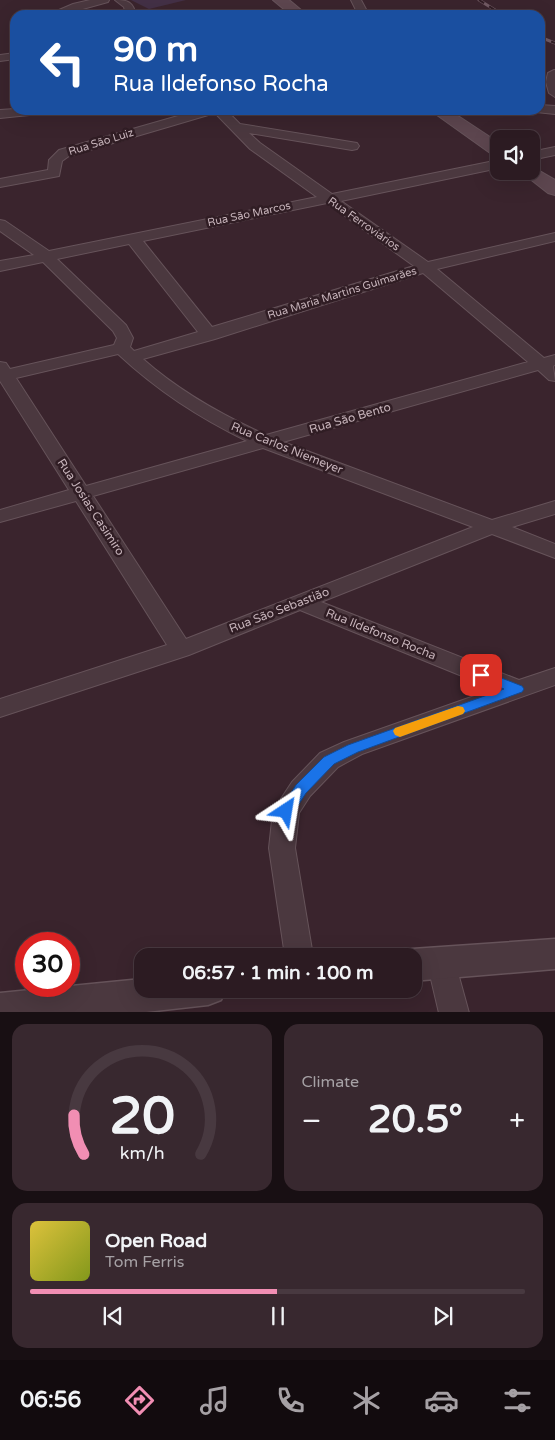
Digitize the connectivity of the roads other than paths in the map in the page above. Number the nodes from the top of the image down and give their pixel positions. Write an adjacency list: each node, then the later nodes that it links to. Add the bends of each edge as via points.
1 (104, 0): 4 (street)
2 (120, 0): 5 (street)
3 (280, 0): 6 (main road)
4 (66, 10)
5 (130, 10)
6 (291, 10)
7 (554, 73): 8 (street)
8 (555, 92)
9 (190, 115): 12 (street, Rua São Luiz)
10 (224, 115): 13 (street, Rua Ferroviários)
11 (445, 115): 14 (main road)
12 (186, 116): 20 (street, Rua São Luiz, via 64,153 56,160 54,173)
13 (237, 128): 15 (street); 22 (street, Rua Ferroviários, via 255,146)
14 (490, 145)
15 (352, 146)
16 (555, 151): 17 (street)
17 (540, 154)
18 (490, 166): 22 (street, Rua São Marcos)
19 (540, 179): 21 (main road)
20 (0, 183)
21 (555, 189)
22 (327, 198): 25 (street, Rua São Marcos); 28 (street, Rua Ferroviários)
23 (0, 224): 26 (street)
24 (555, 237): 28 (street, Rua Maria Martins Guimarães)
25 (133, 239): 26 (street, Rua São Marcos); 29 (street)
26 (46, 256): 27 (street, Rua São Marcos); 30 (street, via 120,329 125,338)
27 (0, 266)
28 (425, 267): 29 (street, Rua Maria Martins Guimarães); 31 (street, Rua Ferroviários)
29 (209, 335): 30 (street, Rua Maria Martins Guimarães)
30 (125, 352): 32 (street, Rua Maria Martins Guimarães); 33 (street, Rua Carlos Niemeyer, via 154,378 185,399)
31 (551, 367): 33 (street, Rua São Bento)
32 (2, 373): 34 (street, Rua Josias Casimiro)
33 (265, 442): 34 (street, Rua São Bento); 37 (street, Rua Carlos Niemeyer)
34 (82, 493): 36 (street, Rua São Bento); 40 (street, Rua Josias Casimiro)
35 (555, 507): 37 (street, Rua São Sebastião)
36 (0, 516)
37 (492, 527): 38 (street, Rua Carlos Niemeyer); 39 (street, Rua São Sebastião)
38 (555, 551)
39 (300, 602): 40 (street, Rua São Sebastião); 42 (street, Rua Ildefonso Rocha)
40 (181, 648): 43 (street, Rua São Sebastião)
41 (555, 676): 42 (street)
42 (518, 689): 44 (street, via 353,748 329,760 301,789 286,811 282,848)
43 (0, 708)
44 (298, 948)
45 (555, 954): 46 (street)
46 (427, 964): 50 (street)
47 (174, 998): 48 (street)
48 (152, 1004): 49 (street)
49 (0, 1010)
50 (454, 1012)

